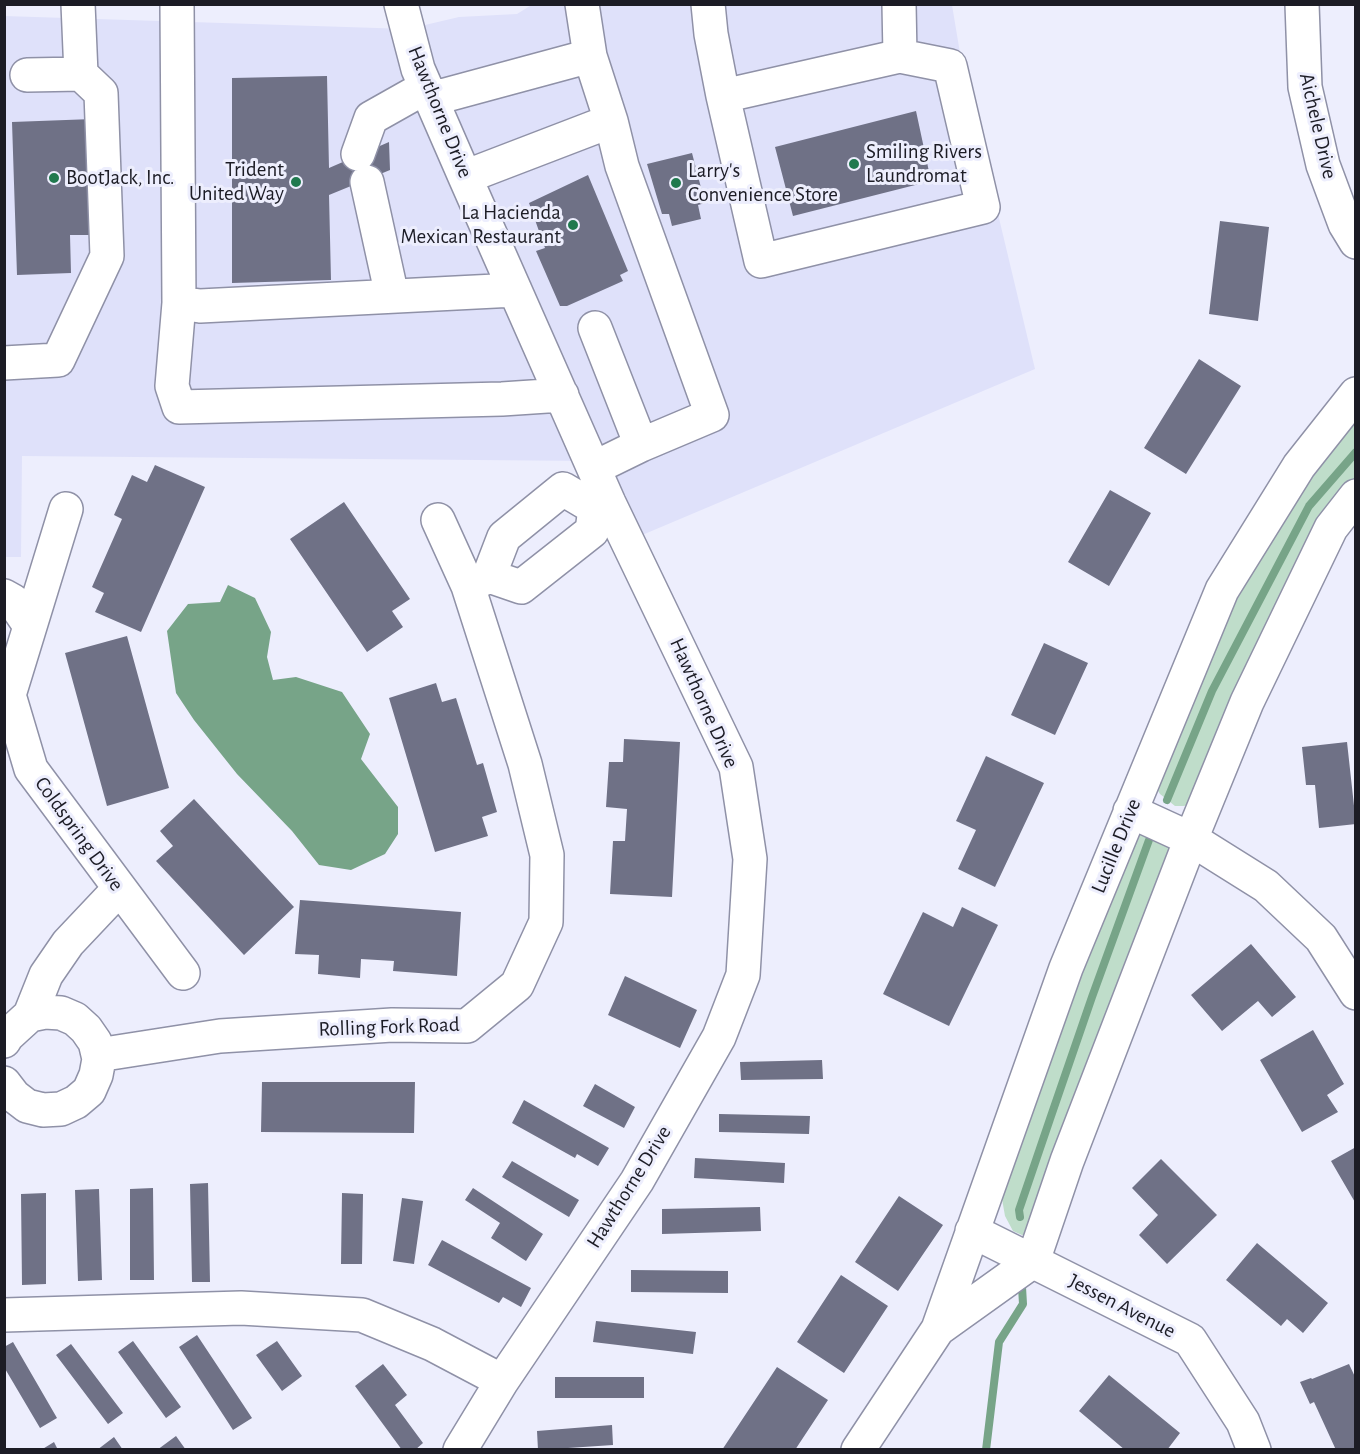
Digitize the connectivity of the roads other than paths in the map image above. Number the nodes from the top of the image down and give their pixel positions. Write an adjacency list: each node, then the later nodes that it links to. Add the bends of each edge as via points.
1 (78, 4): 10 (street)
2 (177, 4): 19 (street)
3 (401, 4): 12 (street, Hawthorne Drive, via 418,69)
4 (582, 4): 8 (street)
5 (708, 4): 13 (street)
6 (899, 4): 9 (street)
7 (1302, 4): 16 (street, Aichele Drive, via 1305,87 1323,165 1345,224)
8 (590, 56): 12 (street); 14 (street)
9 (900, 56): 13 (street); 13 (street, via 950,66 983,207 761,261)
10 (81, 74): 11 (street); 21 (street, via 101,93 106,256 58,360)
11 (27, 75)
12 (429, 93): 15 (street, Hawthorne Drive); 18 (street, via 371,118 362,168)
13 (723, 96)
14 (611, 121): 15 (street); 24 (street, via 622,166 712,415)
15 (465, 177): 17 (street, Hawthorne Drive)
16 (1356, 242)
17 (515, 290): 18 (street); 23 (street, Hawthorne Drive)
18 (392, 296): 19 (street, via 200,306)
19 (179, 303): 23 (street, via 172,386 179,407)
20 (595, 328): 24 (street)
21 (4, 363)
22 (1356, 394): 33 (street, Lucille Drive, via 1299,466 1222,590)
23 (562, 395): 25 (street, Hawthorne Drive)
24 (641, 445): 25 (street)
25 (594, 468): 27 (street, Hawthorne Drive)
26 (1356, 496): 34 (street, via 1331,528 1247,702)
27 (602, 506): 30 (street, via 592,531 520,587); 30 (street, via 563,489 504,537); 46 (street, Hawthorne Drive, via 736,767 750,859 743,975 719,1037 637,1181)
28 (66, 508): 32 (street, Coldspring Drive)
29 (438, 520): 30 (street, Rolling Fork Road)
30 (479, 581): 40 (street, Rolling Fork Road, via 547,855 546,922 517,985 467,1026 392,1025 220,1036)
31 (4, 596): 32 (street, via 13,601)
32 (30, 626): 35 (street, Coldspring Drive, via 9,695 31,769)
33 (1130, 811): 34 (street); 42 (street, Lucille Drive, via 1066,968)
34 (1191, 838): 37 (street, via 1266,886 1321,938); 43 (street)
35 (119, 889): 36 (street, Coldspring Drive); 38 (street, via 68,943 46,975)
36 (183, 973)
37 (1356, 993)
38 (30, 1015): 39 (street); 40 (street, via 60,1013 75,1019 95,1042)
39 (4, 1041)
40 (98, 1055): 41 (street, via 96,1076 89,1091 61,1109 27,1106)
41 (4, 1083)
42 (972, 1231): 43 (street, Jessen Avenue); 45 (street, Lucille Drive)
43 (1033, 1260): 45 (street, Lucille Drive); 49 (street, Jessen Avenue, via 1190,1340 1243,1422)
44 (4, 1315): 46 (street, via 241,1308 362,1315 432,1344)
45 (938, 1329): 48 (street, Lucille Drive)
46 (502, 1381): 47 (street, Hawthorne Drive)
47 (460, 1449)
48 (858, 1449)
49 (1254, 1449)

